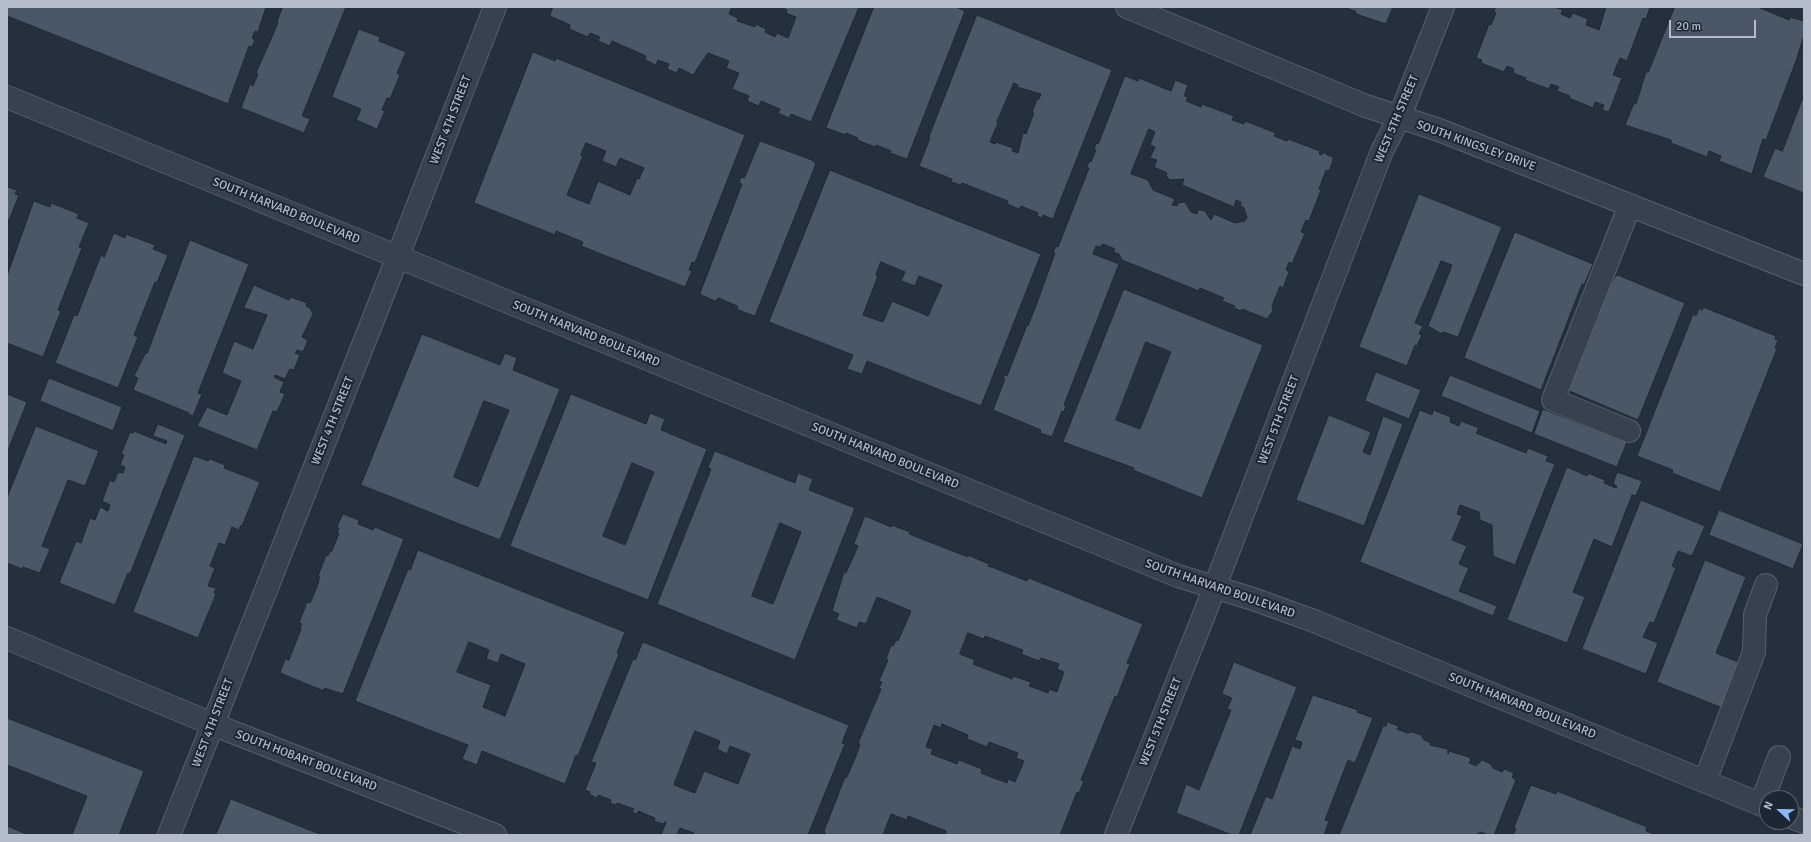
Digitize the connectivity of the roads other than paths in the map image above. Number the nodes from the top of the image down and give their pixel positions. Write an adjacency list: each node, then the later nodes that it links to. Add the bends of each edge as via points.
1 (495, 7): 7 (street, WEST 4TH STREET)
2 (1127, 7): 5 (street, SOUTH KINGSLEY DRIVE)
3 (1444, 7): 5 (street, WEST 5TH STREET)
4 (7, 97): 7 (street, SOUTH HARVARD BOULEVARD)
5 (1399, 118): 6 (street, SOUTH KINGSLEY DRIVE, via 1439,130); 11 (street, WEST 5TH STREET, via 1382,151)
6 (1630, 206): 8 (street, SOUTH KINGSLEY DRIVE); 9 (street, via 1553,400)
7 (398, 257): 11 (street, SOUTH HARVARD BOULEVARD, via 1178,576); 13 (street, WEST 4TH STREET)
8 (1804, 274)
9 (1629, 431)
10 (1766, 585): 15 (street, via 1755,615 1754,652)
11 (1214, 586): 15 (street, SOUTH HARVARD BOULEVARD, via 1314,621); 20 (street, WEST 5TH STREET)
12 (7, 638): 13 (street, SOUTH HOBART BOULEVARD)
13 (212, 724): 18 (street, WEST 4TH STREET); 19 (street, SOUTH HOBART BOULEVARD)
14 (1779, 757): 16 (street)
15 (1705, 781): 17 (street, SOUTH HARVARD BOULEVARD)
16 (1769, 790)
17 (1759, 804)
18 (169, 835)
19 (495, 835)
20 (1116, 835)

